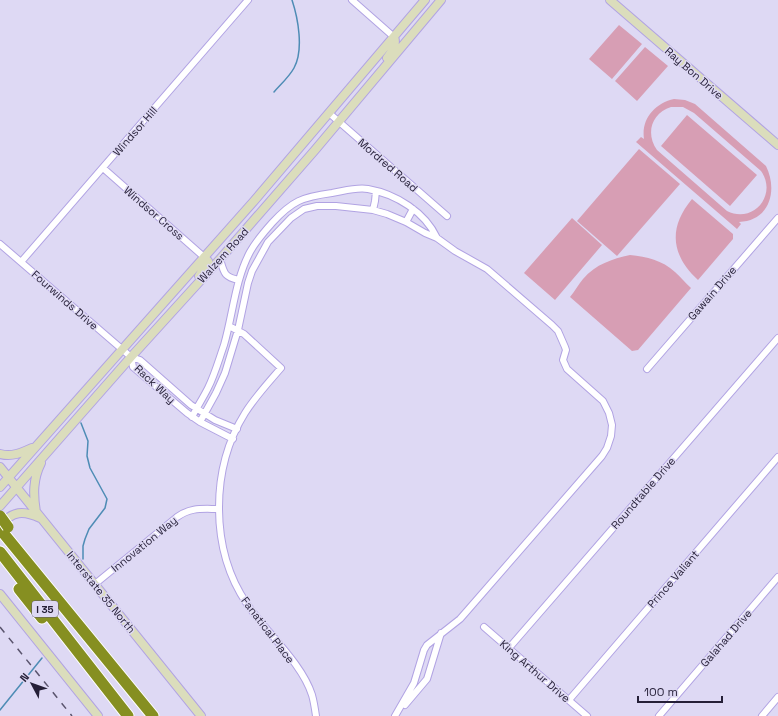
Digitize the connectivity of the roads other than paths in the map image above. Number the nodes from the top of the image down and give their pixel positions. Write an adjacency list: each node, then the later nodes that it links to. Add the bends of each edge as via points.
1 (248, 0): 11 (street, Windsor Hill)
2 (352, 0): 6 (street)
3 (425, 0): 6 (main road, Walzem Road)
4 (441, 0): 7 (main road, Walzem Road)
5 (610, 0): 10 (main road, Ray Bon Drive)
6 (394, 37): 7 (main road, via 394,46); 8 (main road, Walzem Road)
7 (374, 81): 9 (main road, Walzem Road)
8 (329, 113): 9 (street, Mordred Road); 20 (main road, Walzem Road)
9 (339, 123): 15 (street, Mordred Road); 21 (main road, Walzem Road)
10 (778, 145)
11 (103, 168): 20 (street, Windsor Cross); 22 (street, Windsor Hill)
12 (376, 191): 13 (street); 14 (street); 23 (street, via 362,188 306,197 293,203 250,251)
13 (413, 209): 17 (street); 18 (street, via 432,227)
14 (373, 210): 17 (street); 26 (street, via 317,206 304,209 291,218 268,242 252,270)
15 (447, 216)
16 (778, 218): 30 (street, Gawain Drive)
17 (406, 222): 18 (street)
18 (437, 238): 56 (street, via 487,269 552,325 565,347 563,360 567,369 603,401 612,424 611,436 602,456 468,611)
19 (0, 244): 22 (street, Fourwinds Drive)
20 (204, 257): 24 (main road, via 208,261); 28 (main road, Walzem Road)
21 (220, 259): 23 (street, via 226,275); 24 (main road, Walzem Road)
22 (21, 262): 28 (street, Fourwinds Drive)
23 (239, 280): 25 (street)
24 (183, 300): 29 (main road, Walzem Road)
25 (229, 326): 26 (street); 31 (street, via 219,361)
26 (238, 330): 32 (street, via 225,373); 35 (street, Fanatical Place, via 281,368 244,414)
27 (778, 338): 57 (street, Roundtable Drive)
28 (123, 349): 29 (street, Fourwinds Drive); 37 (main road, Walzem Road)
29 (131, 357): 31 (street, Rack Way, via 140,360); 33 (street, Rack Way, via 133,367); 38 (main road, Walzem Road)
30 (647, 369)
31 (196, 408): 32 (street, Rack Way); 33 (street)
32 (204, 414): 34 (street); 35 (street, Rack Way)
33 (192, 417): 34 (street, Rack Way)
34 (200, 422): 36 (street, Rack Way)
35 (237, 429): 36 (street, Fanatical Place)
36 (233, 439): 46 (street, Fanatical Place, via 220,482)
37 (36, 446): 39 (main road, via 10,456); 42 (main road, Walzem Road)
38 (46, 453): 44 (main road, Walzem Road); 48 (main road, via 34,483 34,497)
39 (0, 454)
40 (778, 458): 63 (street, Prince Valiant)
41 (0, 467): 42 (main road, Interstate 35 North)
42 (8, 478): 43 (main road, Walzem Road); 44 (main road, Interstate 35 North)
43 (0, 487)
44 (16, 487): 45 (main road, Walzem Road); 48 (main road, Interstate 35 North)
45 (0, 506)
46 (219, 509): 53 (street, Innovation Way, via 187,510); 69 (street, Fanatical Place, via 228,565 237,587 247,604 300,671 313,696)
47 (0, 516): 49 (highway, bridge)
48 (39, 516): 49 (main road, via 16,514 8,517); 53 (main road, Interstate 35 North)
49 (3, 528): 60 (highway, I 35, via 21,543 65,607)
50 (0, 552): 61 (highway, I 35)
51 (0, 565): 61 (highway, via 42,617)
52 (778, 578): 72 (street, Galahad Drive)
53 (95, 584): 68 (main road, Interstate 35 North)
54 (0, 594): 64 (main road)
55 (484, 627): 57 (street, King Arthur Drive)
56 (441, 633): 58 (street, via 427,645); 59 (street)
57 (509, 648): 63 (street, King Arthur Drive)
58 (422, 655): 59 (street); 70 (street, via 414,684)
59 (433, 659): 70 (street, via 427,679)
60 (113, 666): 66 (highway, I 35); 67 (highway)
61 (89, 667): 65 (highway, I 35)
62 (778, 697): 73 (street)
63 (569, 700): 71 (street, King Arthur Drive)
64 (98, 716)
65 (128, 716)
66 (153, 716)
67 (160, 716)
68 (201, 716)
69 (316, 716)
70 (395, 716)
71 (587, 716)
72 (658, 716)
73 (762, 716)

